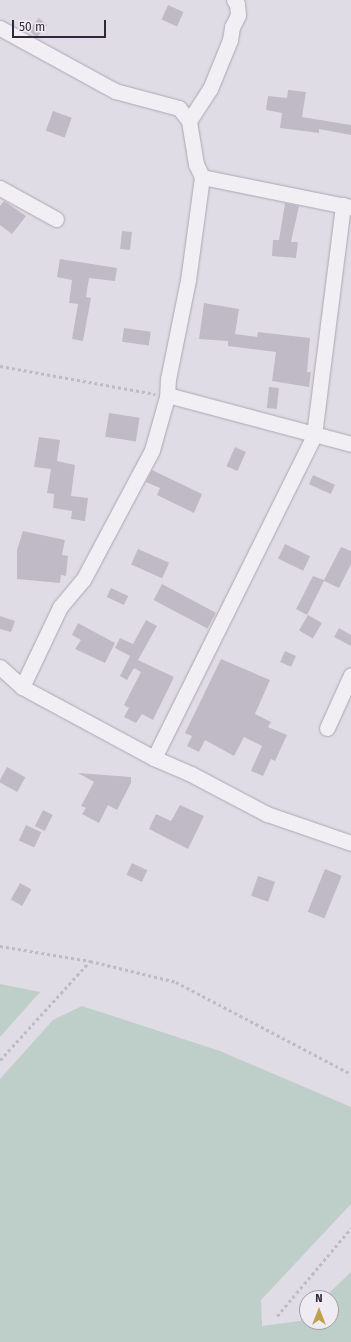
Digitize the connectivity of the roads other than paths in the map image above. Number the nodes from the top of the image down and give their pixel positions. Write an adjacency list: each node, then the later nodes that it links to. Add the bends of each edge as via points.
1 (234, 0): 3 (street, via 238,15 232,27 230,40 210,89)
2 (0, 28): 3 (street, via 114,91 178,108)
3 (189, 121): 4 (street, via 196,164)
4 (202, 177): 6 (street); 8 (street, via 188,280 168,380)
5 (0, 188): 7 (street)
6 (347, 206): 9 (street)
7 (56, 219)
8 (168, 397): 9 (street); 13 (street, via 152,450 84,580 60,607)
9 (314, 435): 10 (street); 15 (street)
10 (351, 444)
11 (0, 667): 13 (street)
12 (351, 675): 14 (street)
13 (22, 687): 15 (street)
14 (327, 728)
15 (154, 758): 16 (street, via 191,774 267,814)
16 (351, 843)

